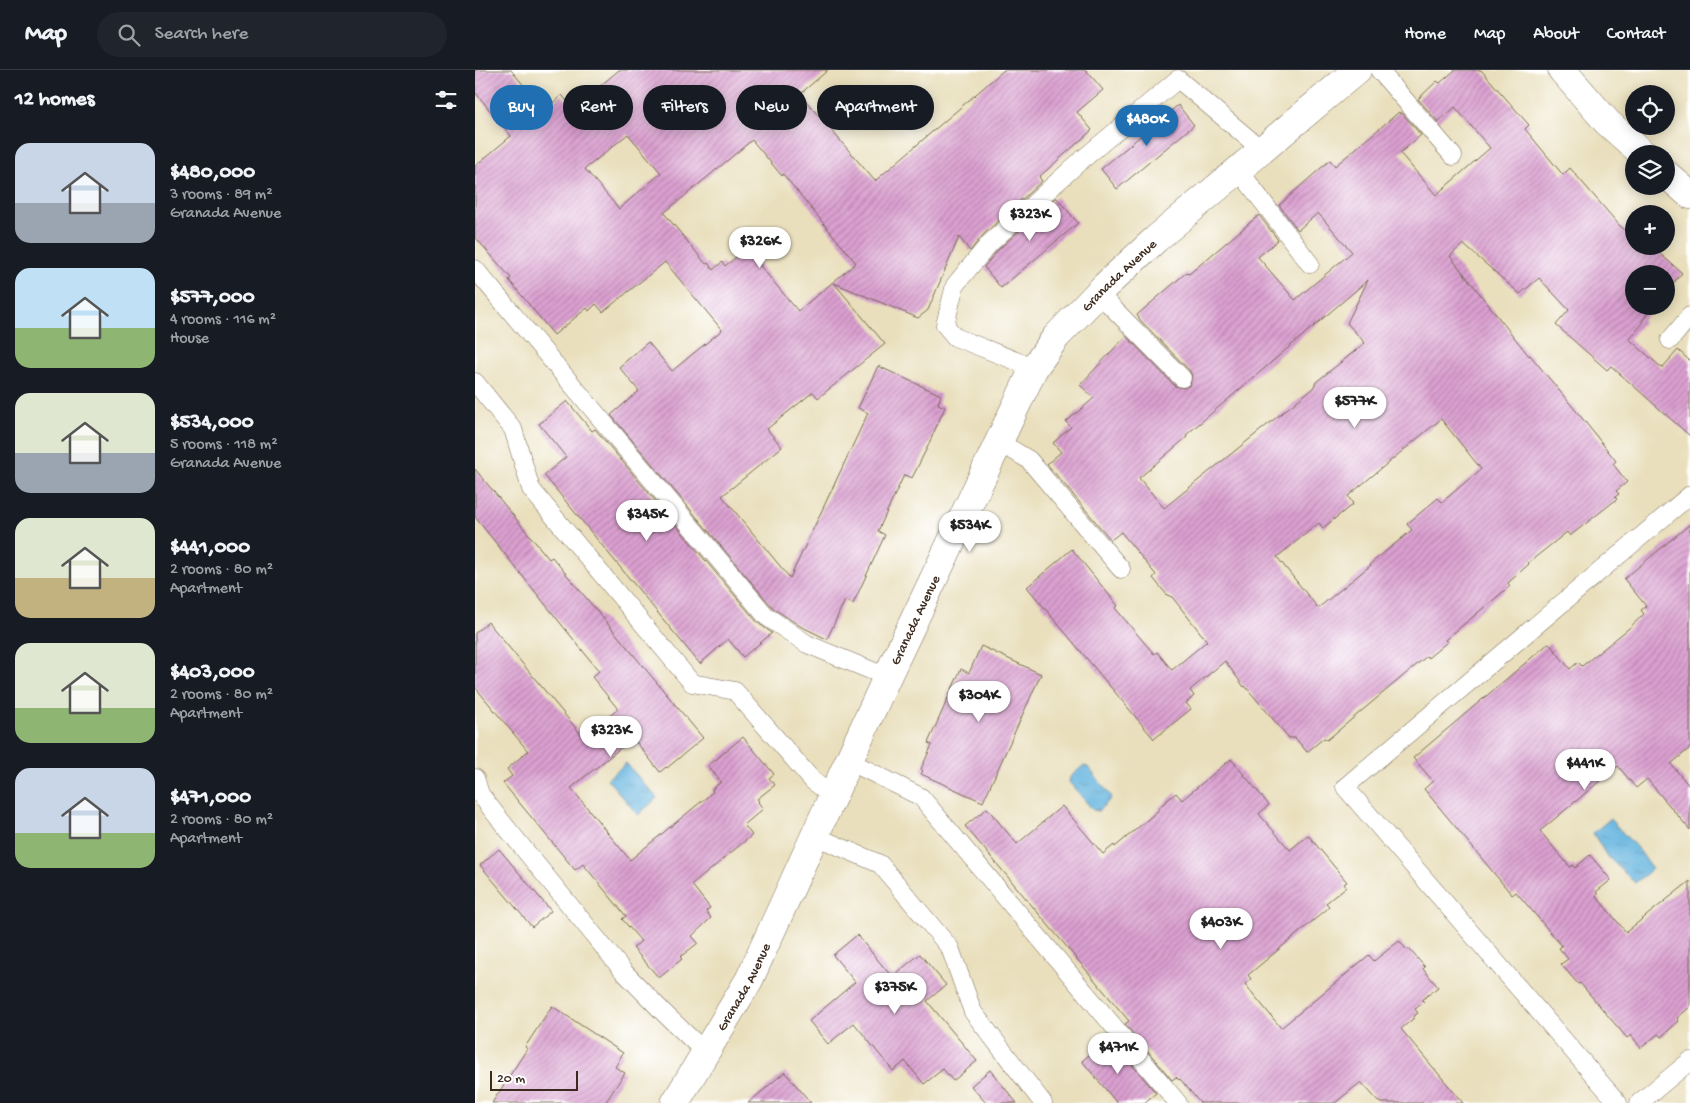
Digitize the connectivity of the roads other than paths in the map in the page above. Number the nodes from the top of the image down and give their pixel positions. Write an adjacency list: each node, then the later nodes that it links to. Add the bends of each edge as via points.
1 (1357, 70): 6 (street, Granada Avenue)
2 (1379, 70): 7 (lane)
3 (1562, 70): 5 (street, via 1607,122)
4 (1182, 74): 6 (lane); 16 (lane, via 990,243 955,285 945,325 955,337)
5 (1633, 145)
6 (1262, 150): 8 (street, Granada Avenue)
7 (1453, 156)
8 (1238, 169): 11 (lane); 13 (street, Granada Avenue)
9 (1675, 182): 10 (street)
10 (1690, 195)
11 (1311, 264)
12 (475, 269): 22 (lane, via 767,616 807,644)
13 (1098, 293): 16 (street, Granada Avenue, via 1056,337); 17 (lane)
14 (1690, 316): 15 (lane)
15 (1670, 340)
16 (1034, 368): 19 (street, Granada Avenue)
17 (1182, 378)
18 (475, 382): 25 (lane, via 513,429 531,489 692,683 735,691 813,781)
19 (999, 442): 21 (lane, via 1029,460); 22 (street, Granada Avenue)
20 (1690, 495): 32 (lane, via 1345,787)
21 (1121, 569)
22 (887, 677): 23 (street, Granada Avenue)
23 (849, 761): 25 (street, Granada Avenue); 31 (lane, via 921,797)
24 (475, 778): 27 (lane, via 481,794 497,816 624,972)
25 (833, 796): 26 (street, Granada Avenue)
26 (815, 836): 27 (street, Granada Avenue, via 749,980); 30 (lane, via 880,864 950,948 973,1012)
27 (706, 1053): 29 (street, Granada Avenue)
28 (1690, 1061): 33 (lane)
29 (677, 1103)
30 (1043, 1103)
31 (1178, 1103)
32 (1618, 1103)
33 (1639, 1103)

